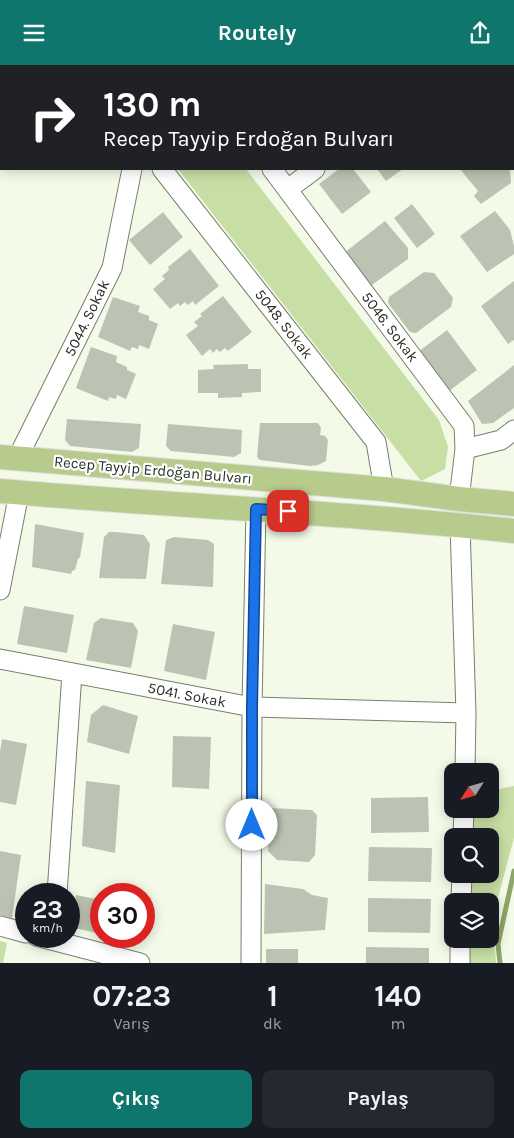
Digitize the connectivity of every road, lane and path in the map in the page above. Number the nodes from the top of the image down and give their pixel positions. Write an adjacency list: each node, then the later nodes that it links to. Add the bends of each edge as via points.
1 (132, 170): 8 (street, 5044. Sokak, via 112,268)
2 (163, 170): 9 (street, 5048. Sokak, via 376,442)
3 (273, 170): 5 (street, 5046. Sokak)
4 (314, 170): 5 (street)
5 (288, 189): 7 (street, 5046. Sokak, via 464,426)
6 (514, 430): 7 (street, via 501,440)
7 (465, 449): 11 (street, 5046. Sokak)
8 (9, 458): 9 (main road, Recep Tayyip Erdoğan Bulvarı)
9 (384, 489): 11 (main road, Recep Tayyip Erdoğan Bulvarı)
10 (9, 492): 13 (main road, Recep Tayyip Erdoğan Bulvarı); 16 (street)
11 (459, 499): 12 (main road, Recep Tayyip Erdoğan Bulvarı)
12 (514, 504)
13 (256, 509): 14 (main road, Recep Tayyip Erdoğan Bulvarı); 19 (street)
14 (460, 525): 15 (main road, Recep Tayyip Erdoğan Bulvarı); 20 (street)
15 (514, 531)
16 (0, 590)
17 (0, 659): 18 (street, 5041. Sokak)
18 (72, 673): 19 (street, 5041. Sokak); 22 (street)
19 (252, 707): 20 (street, 5041. Sokak); 28 (street)
20 (466, 713): 21 (street)
21 (465, 763)
22 (57, 883)
23 (0, 926): 24 (street)
24 (15, 930)
25 (80, 947): 27 (street)
26 (460, 948): 29 (street)
27 (140, 963)
28 (251, 963)
29 (460, 963)

